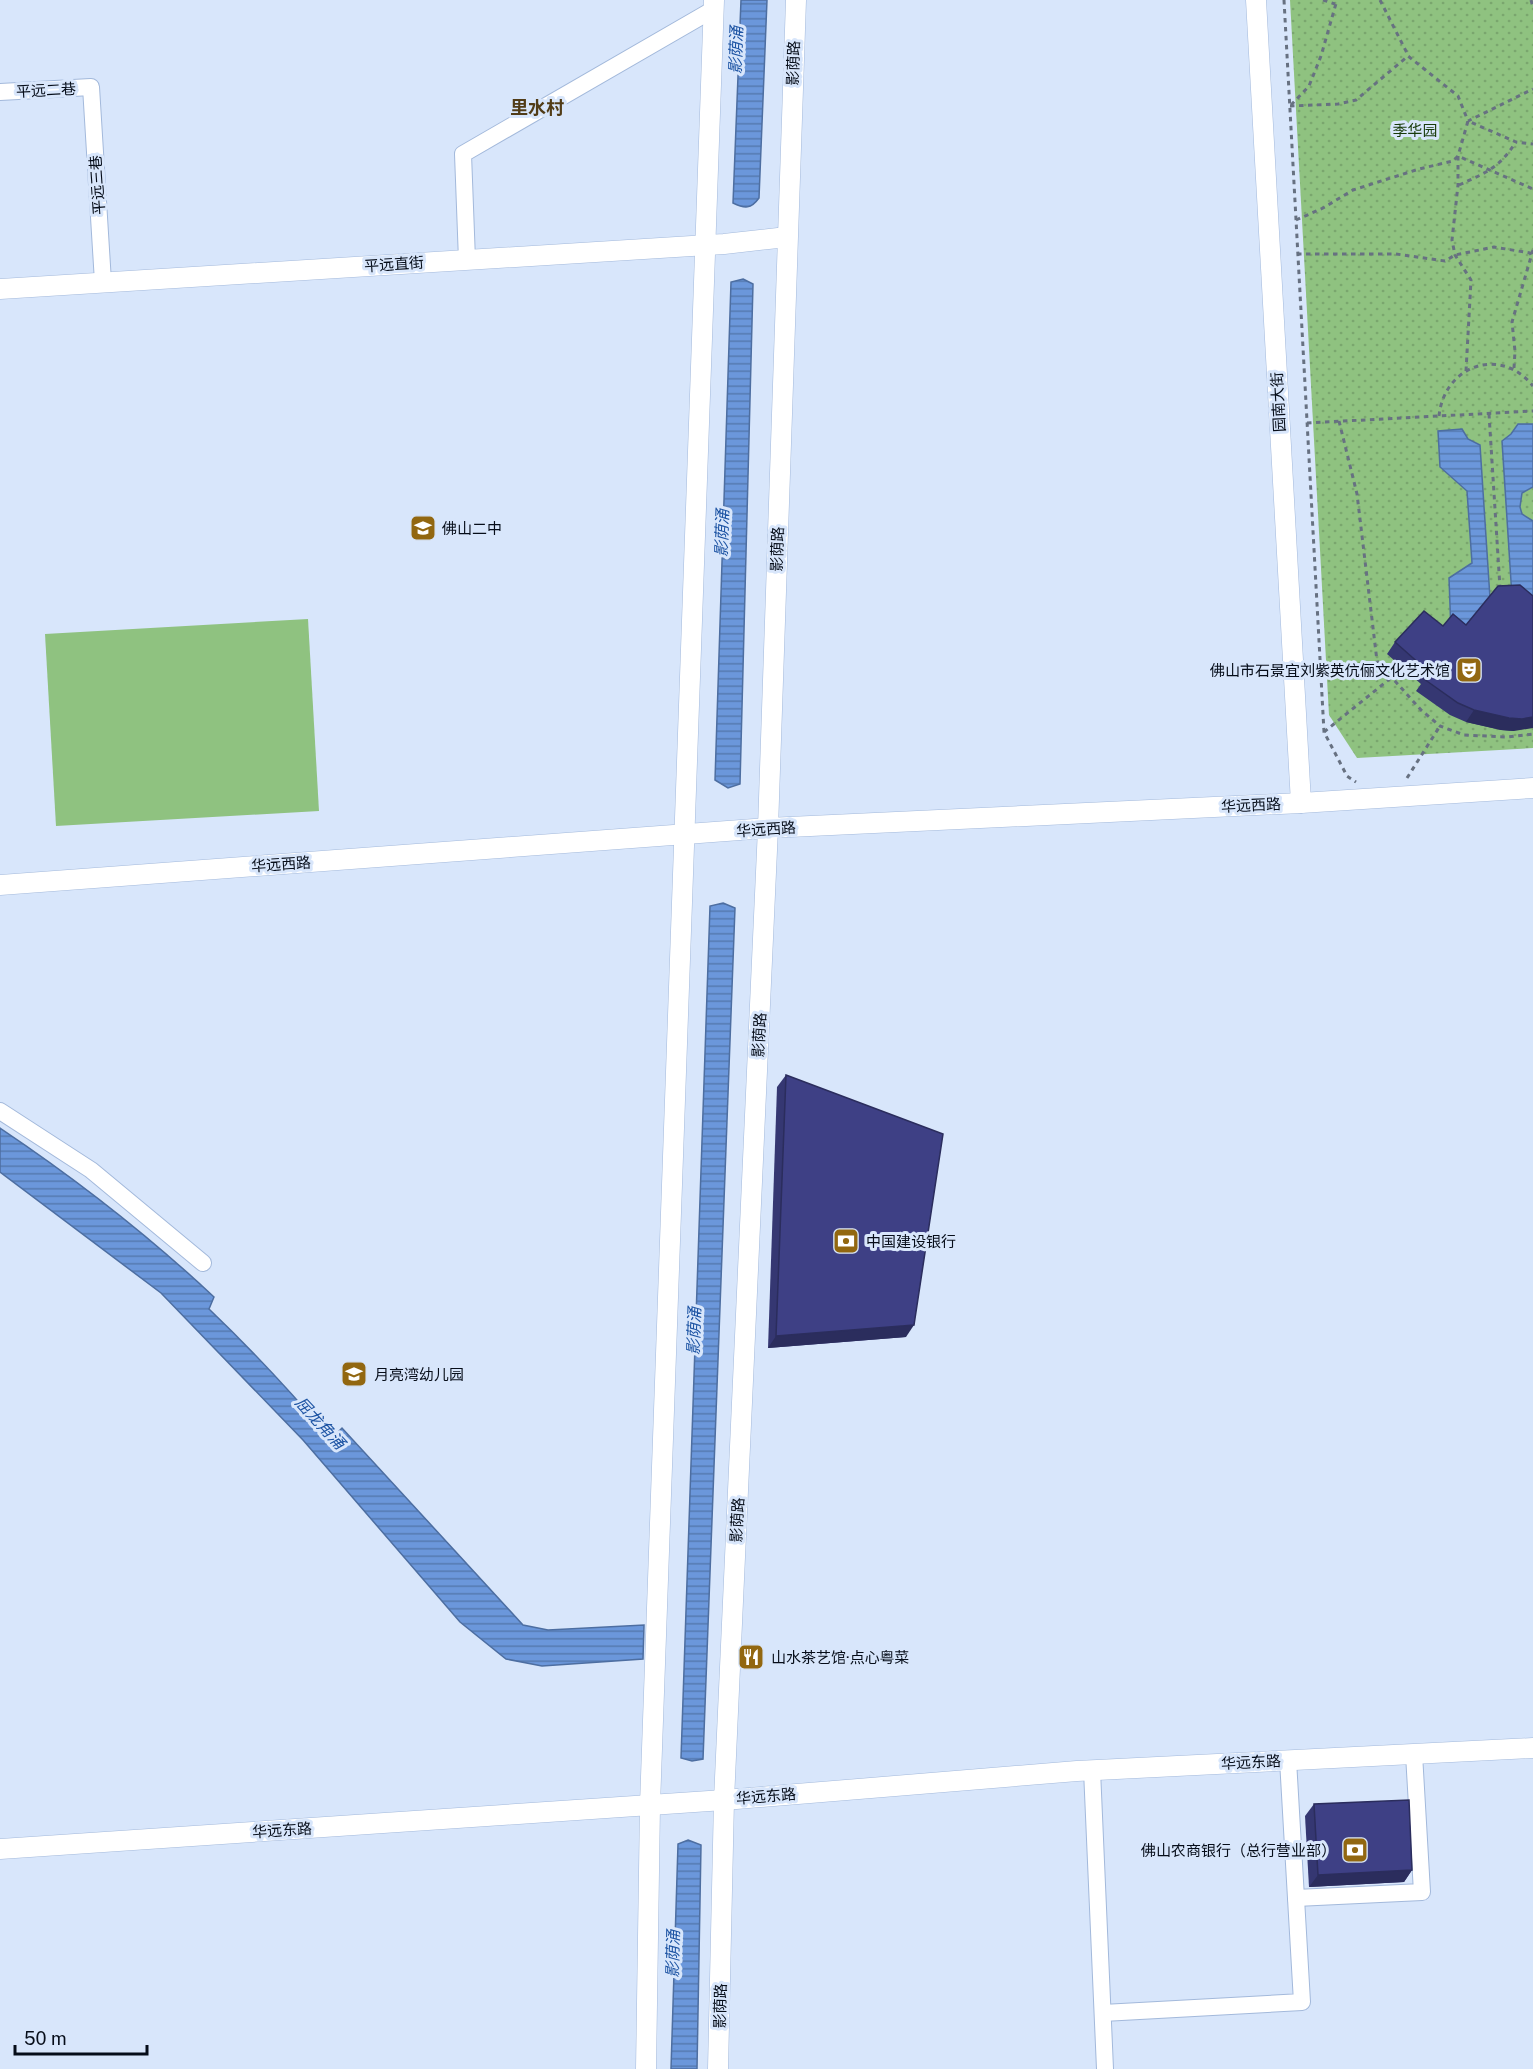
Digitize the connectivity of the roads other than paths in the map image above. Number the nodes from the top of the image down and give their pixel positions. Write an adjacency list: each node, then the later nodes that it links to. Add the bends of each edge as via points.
1 (796, 0): 6 (street, 影荫路)
2 (1256, 0): 12 (street, 园南大街)
3 (714, 4): 7 (street); 8 (street, via 463,154)
4 (91, 87): 5 (street, 平远二巷); 9 (street, 平远三巷)
5 (0, 92)
6 (780, 238): 7 (street, 平远直街); 13 (street, 影荫路)
7 (715, 244): 8 (street, 平远直街); 14 (street)
8 (467, 260): 9 (street, 平远直街)
9 (103, 282): 10 (street, 平远直街)
10 (0, 289)
11 (1533, 788): 12 (street, 华远西路)
12 (1300, 803): 13 (street, 华远西路)
13 (768, 828): 14 (street, 华远西路); 22 (street, 影荫路)
14 (685, 834): 15 (street, 华远西路); 23 (street)
15 (0, 885)
16 (0, 1111): 17 (street, via 91,1170)
17 (203, 1263)
18 (1533, 1748): 19 (street, 华远东路)
19 (1414, 1754): 20 (street, 华远东路); 25 (street, via 1422,1892)
20 (1288, 1760): 21 (street, 华远东路); 25 (street)
21 (1092, 1770): 22 (street, 华远东路); 26 (street)
22 (724, 1800): 23 (street, 华远东路); 28 (street, 影荫路)
23 (650, 1805): 24 (street, 华远东路); 27 (street)
24 (0, 1849)
25 (1296, 1898): 26 (street, via 1302,2002)
26 (1102, 2013): 29 (street)
27 (646, 2069)
28 (718, 2069)
29 (1105, 2069)

